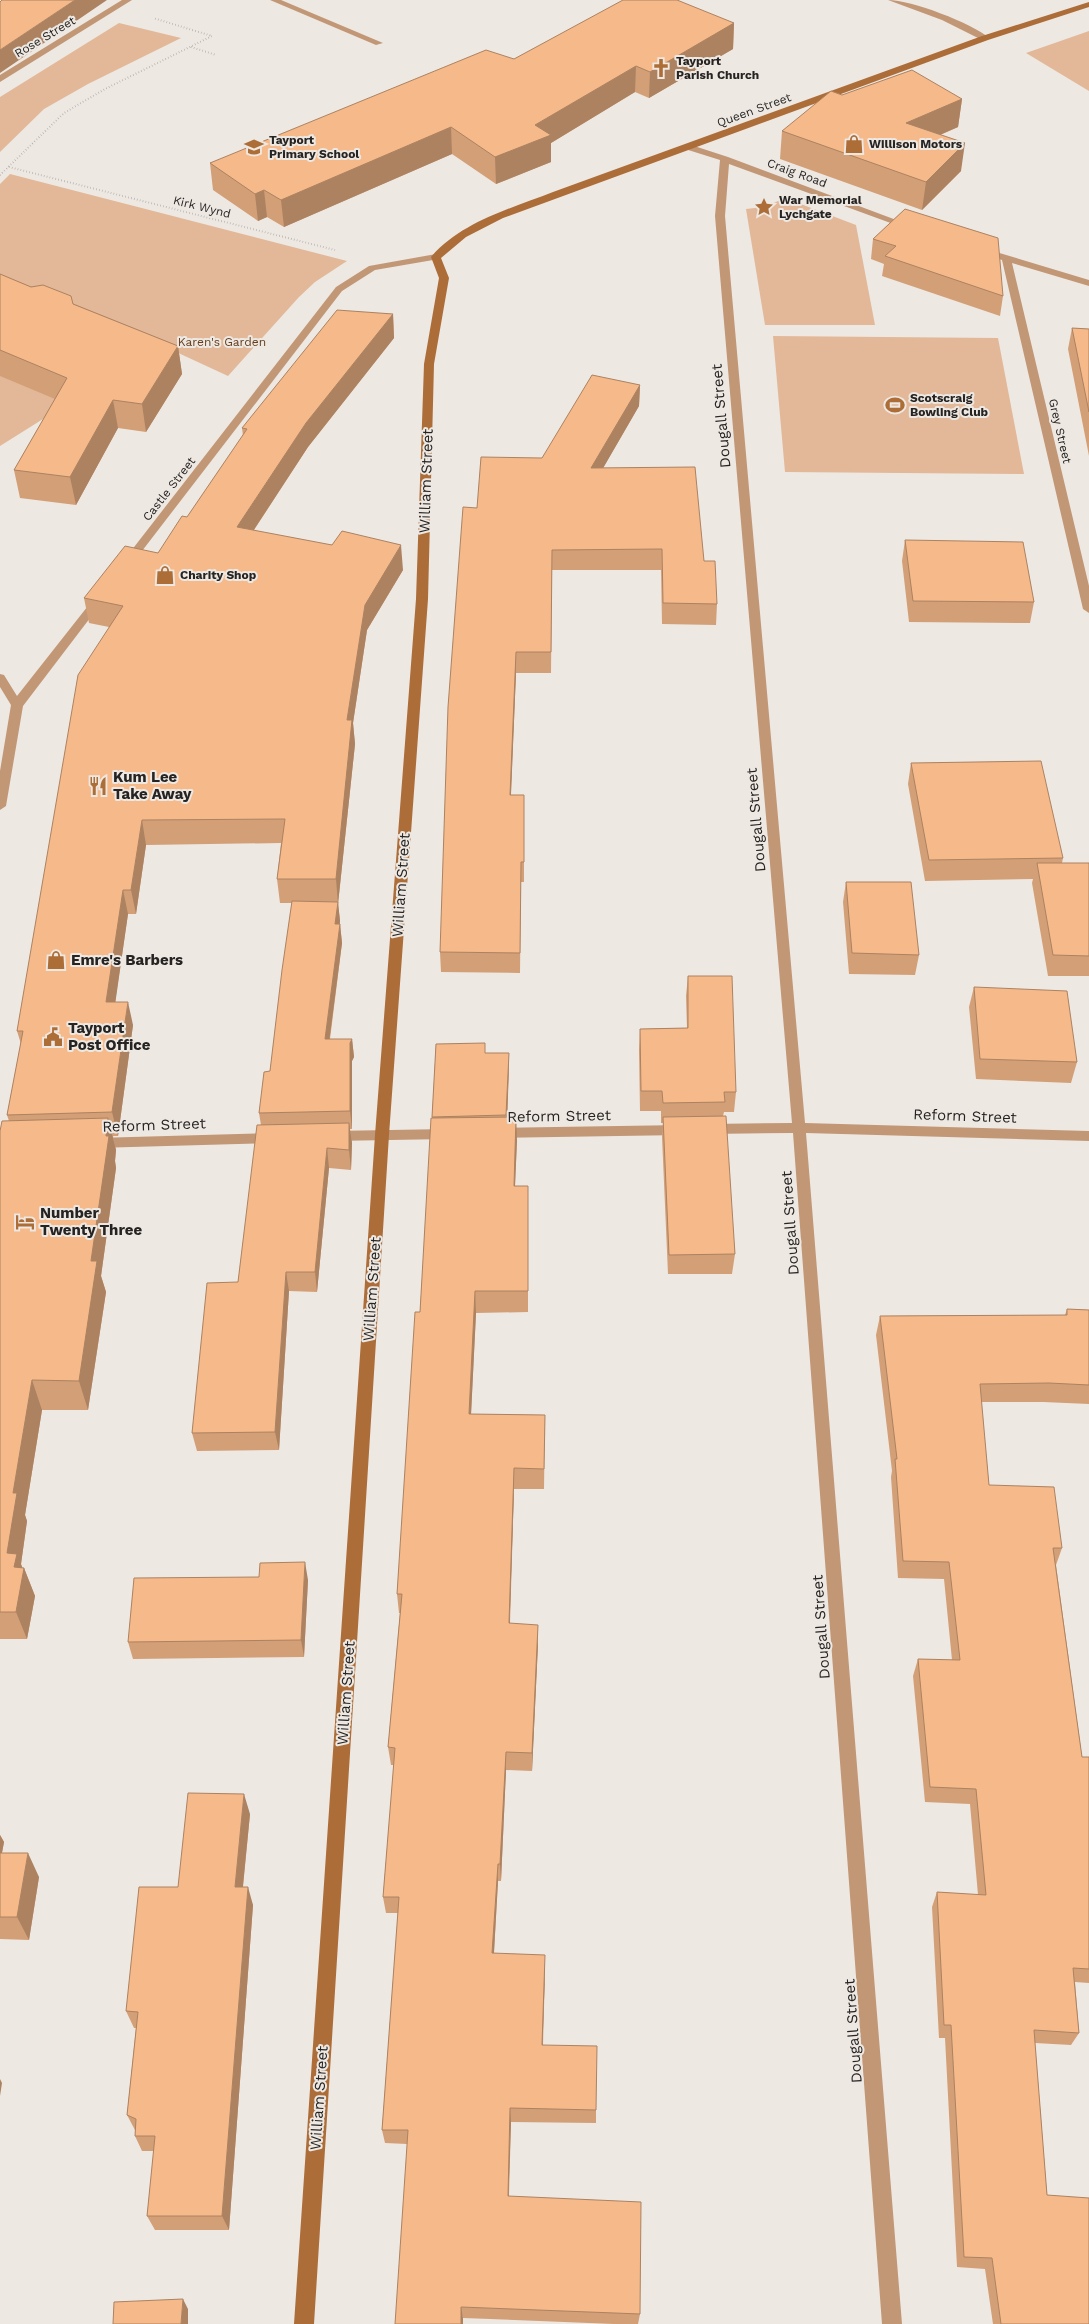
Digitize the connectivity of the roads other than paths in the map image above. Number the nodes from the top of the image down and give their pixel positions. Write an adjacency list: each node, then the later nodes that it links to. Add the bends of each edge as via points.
1 (127, 0): 7 (street, Rose Street)
2 (274, 0): 6 (street)
3 (892, 0): 5 (street, via 945,18)
4 (1089, 4): 5 (main road, Queen Street)
5 (985, 38): 8 (main road, Queen Street)
6 (379, 43)
7 (0, 79)
8 (688, 148): 9 (street); 12 (main road, Queen Street, via 500,216 463,235)
9 (725, 159): 10 (street, Craig Road); 21 (street, Dougall Street, via 720,216)
10 (923, 231)
11 (969, 246): 13 (street)
12 (436, 257): 15 (street, Castle Street, via 372,268 339,288); 24 (main road, William Street, via 444,278 429,364 422,599)
13 (1006, 258): 14 (street); 17 (street, Grey Street)
14 (1089, 283)
15 (121, 571)
16 (108, 587): 19 (street)
17 (1089, 609)
18 (0, 678): 19 (street)
19 (18, 705): 20 (street)
20 (0, 806)
21 (799, 1128): 23 (street, Reform Street); 26 (street, Reform Street); 30 (street, Dougall Street)
22 (462, 1133): 24 (street)
23 (481, 1133)
24 (382, 1135): 25 (street); 29 (main road, William Street)
25 (323, 1136)
26 (1089, 1136)
27 (284, 1138): 28 (street, Reform Street)
28 (78, 1144)
29 (304, 2324)
30 (892, 2324)

